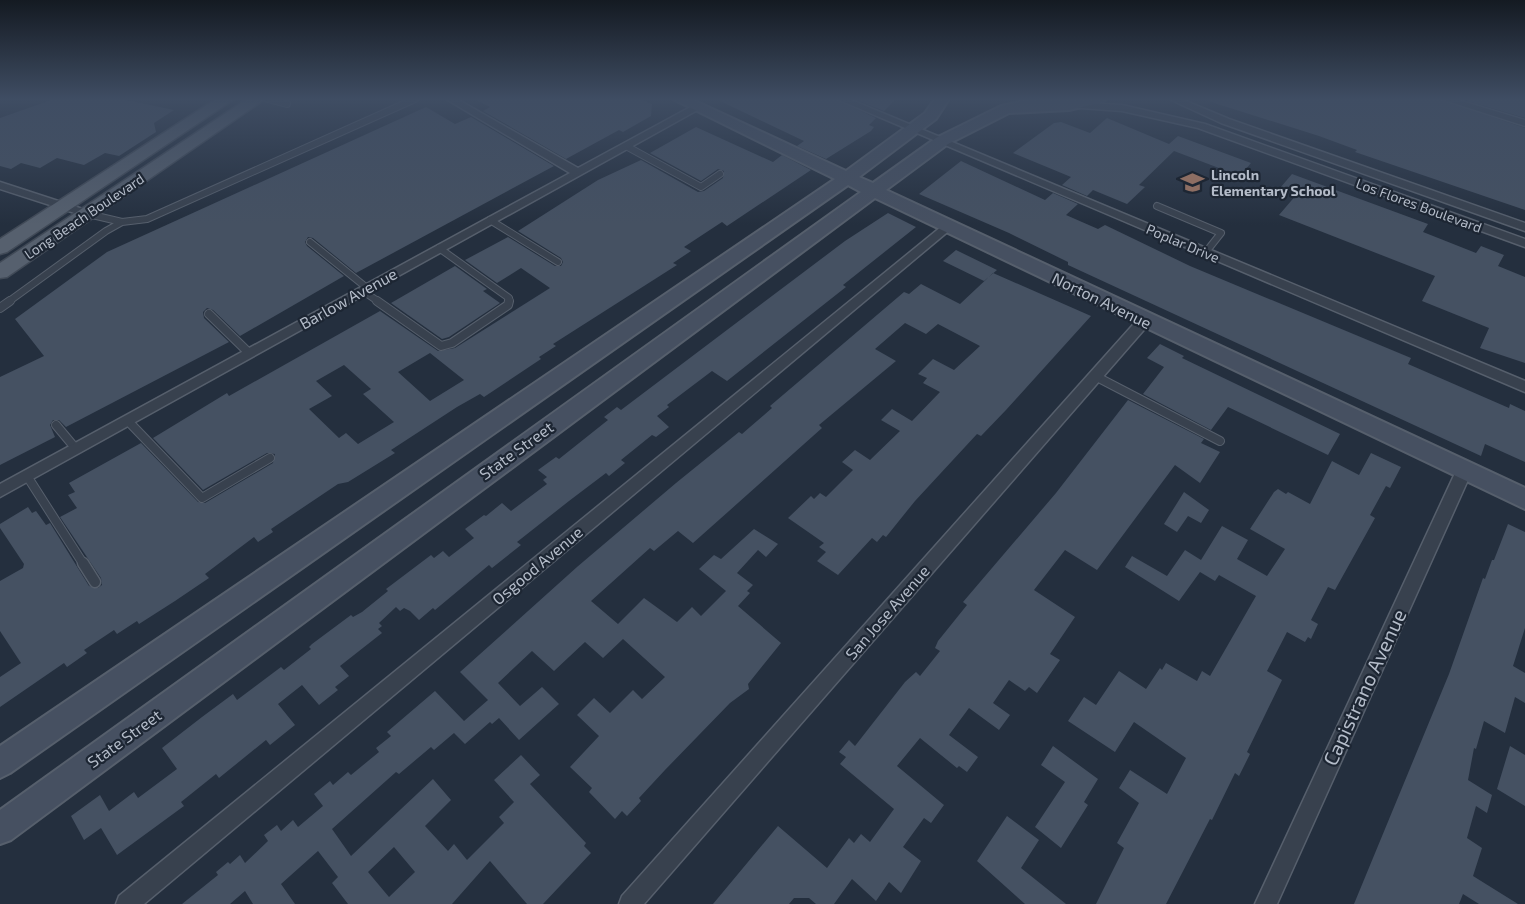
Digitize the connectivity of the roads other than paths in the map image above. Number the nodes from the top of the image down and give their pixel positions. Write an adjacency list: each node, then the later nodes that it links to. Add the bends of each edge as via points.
1 (162, 141): 19 (main road, Long Beach Boulevard)
2 (195, 141): 21 (main road, Long Beach Boulevard)
3 (321, 141): 23 (lane, via 147,219)
4 (524, 141): 12 (street)
5 (635, 141): 11 (street, Barlow Avenue)
6 (768, 141): 14 (main road, Norton Avenue)
7 (897, 141): 14 (main road)
8 (942, 141): 16 (main road, State Street); 30 (street, Poplar Drive)
9 (1241, 141): 20 (street, Los Flores Boulevard)
10 (1284, 141): 17 (street, Los Flores Boulevard)
11 (626, 146): 12 (street, Barlow Avenue); 13 (lane, via 701,187)
12 (577, 172): 22 (street, Barlow Avenue)
13 (720, 174)
14 (846, 179): 16 (main road, Norton Avenue); 40 (main road)
15 (0, 185): 19 (street)
16 (875, 193): 24 (main road, Norton Avenue); 42 (main road, State Street)
17 (1434, 195): 20 (lane); 25 (street, Los Flores Boulevard)
18 (1156, 206): 30 (lane, via 1221,232)
19 (63, 207): 21 (street); 28 (main road, Long Beach Boulevard)
20 (1426, 208): 27 (street, Los Flores Boulevard)
21 (88, 214): 23 (lane); 32 (main road, Long Beach Boulevard)
22 (489, 220): 29 (street, Barlow Avenue); 31 (lane)
23 (122, 222): 34 (lane)
24 (947, 226): 36 (main road, Norton Avenue); 54 (street, Osgood Avenue)
25 (1525, 226)
26 (310, 242): 33 (lane)
27 (1525, 243)
28 (0, 248)
29 (439, 248): 33 (street, Barlow Avenue); 33 (lane, via 508,298 508,305 452,344 441,346)
30 (1206, 252): 39 (street, Poplar Drive)
31 (558, 262)
32 (0, 272)
33 (365, 289): 37 (street, Barlow Avenue)
34 (0, 308)
35 (209, 314): 37 (lane)
36 (1144, 321): 38 (street, San Jose Avenue); 47 (main road, Norton Avenue)
37 (249, 353): 41 (street, Barlow Avenue)
38 (1095, 376): 44 (lane); 55 (street, San Jose Avenue)
39 (1525, 387)
40 (527, 399): 42 (main road); 52 (main road)
41 (128, 421): 45 (street, Barlow Avenue); 46 (lane, via 202,498)
42 (555, 422): 53 (main road, State Street)
43 (56, 425): 45 (lane)
44 (1220, 441)
45 (76, 449): 48 (street, Barlow Avenue)
46 (270, 458)
47 (1464, 471): 50 (main road, Norton Avenue); 56 (street, Capistrano Avenue)
48 (27, 476): 49 (street, Barlow Avenue); 51 (lane)
49 (0, 491)
50 (1525, 499)
51 (95, 582)
52 (0, 763)
53 (0, 829)
54 (127, 904)
55 (630, 904)
56 (1266, 904)

